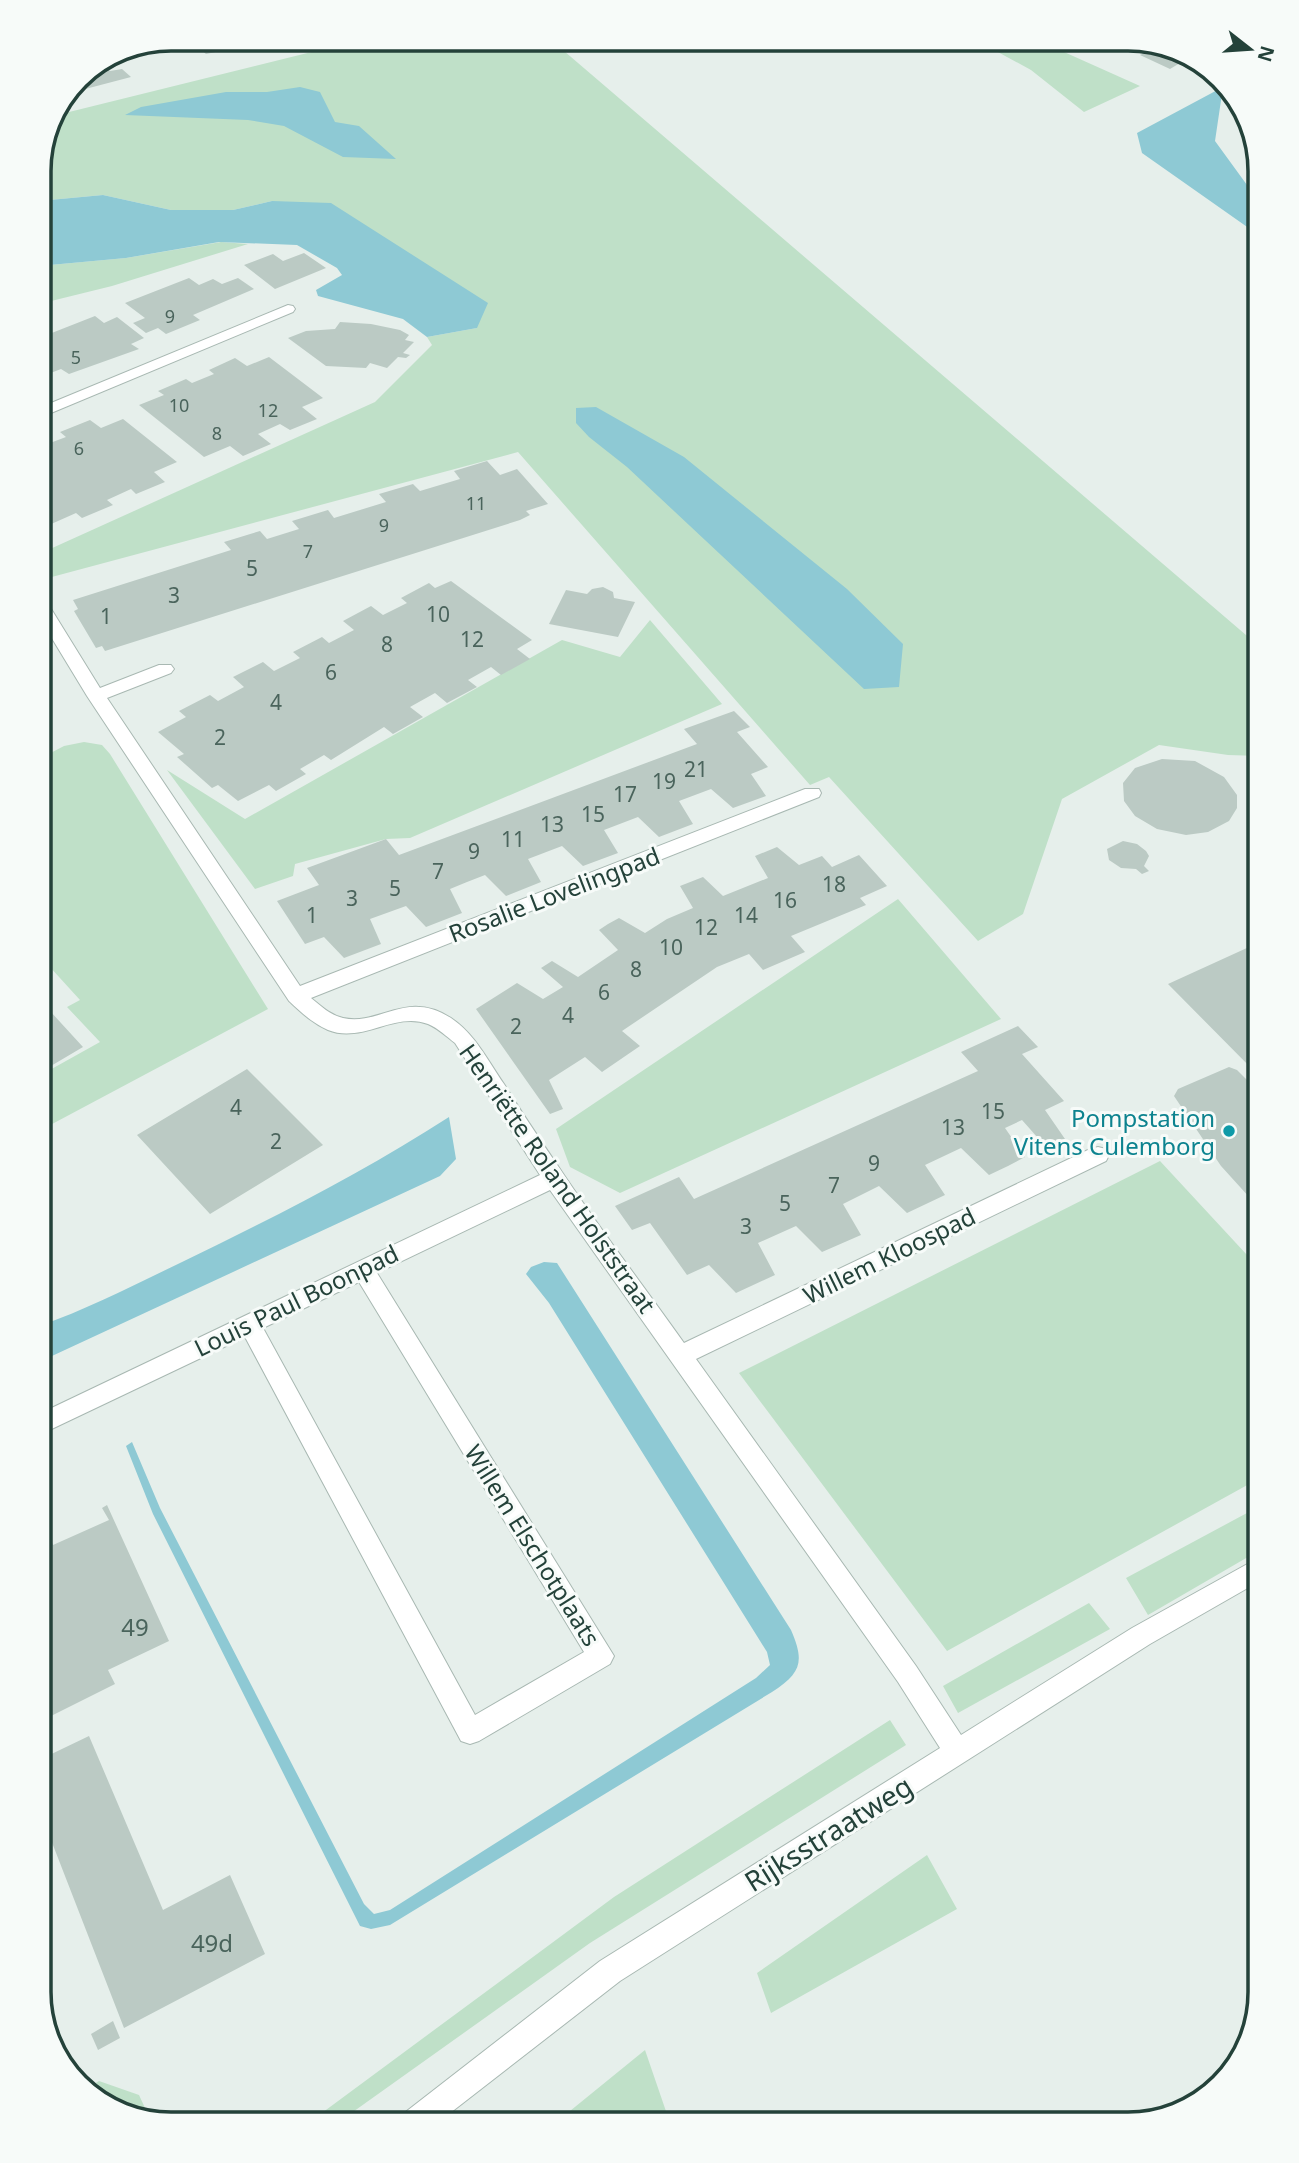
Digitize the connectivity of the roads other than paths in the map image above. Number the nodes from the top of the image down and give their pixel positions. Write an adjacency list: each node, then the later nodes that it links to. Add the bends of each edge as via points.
1 (288, 309): 2 (street)
2 (51, 407)
3 (51, 623): 5 (street, Henriëtte Roland Holststraat)
4 (165, 669): 5 (street)
5 (96, 696): 7 (street, Henriëtte Roland Holststraat)
6 (811, 793): 7 (street, Rosalie Lovelingpad)
7 (296, 996): 9 (street, Henriëtte Roland Holststraat, via 333,1024 352,1027 412,1015 445,1024 462,1038)
8 (1098, 1156): 12 (street, Willem Kloospad)
9 (554, 1178): 10 (street, Louis Paul Boonpad); 12 (street, Henriëtte Roland Holststraat)
10 (362, 1268): 11 (street, Louis Paul Boonpad); 11 (street, Willem Elschotplaats, via 601,1656 470,1732)
11 (249, 1324): 13 (street, Louis Paul Boonpad)
12 (681, 1354): 15 (street, Henriëtte Roland Holststraat)
13 (51, 1419)
14 (1248, 1575): 15 (street, Rijksstraatweg)
15 (957, 1751): 16 (street, Rijksstraatweg, via 610,1971)
16 (428, 2112)

